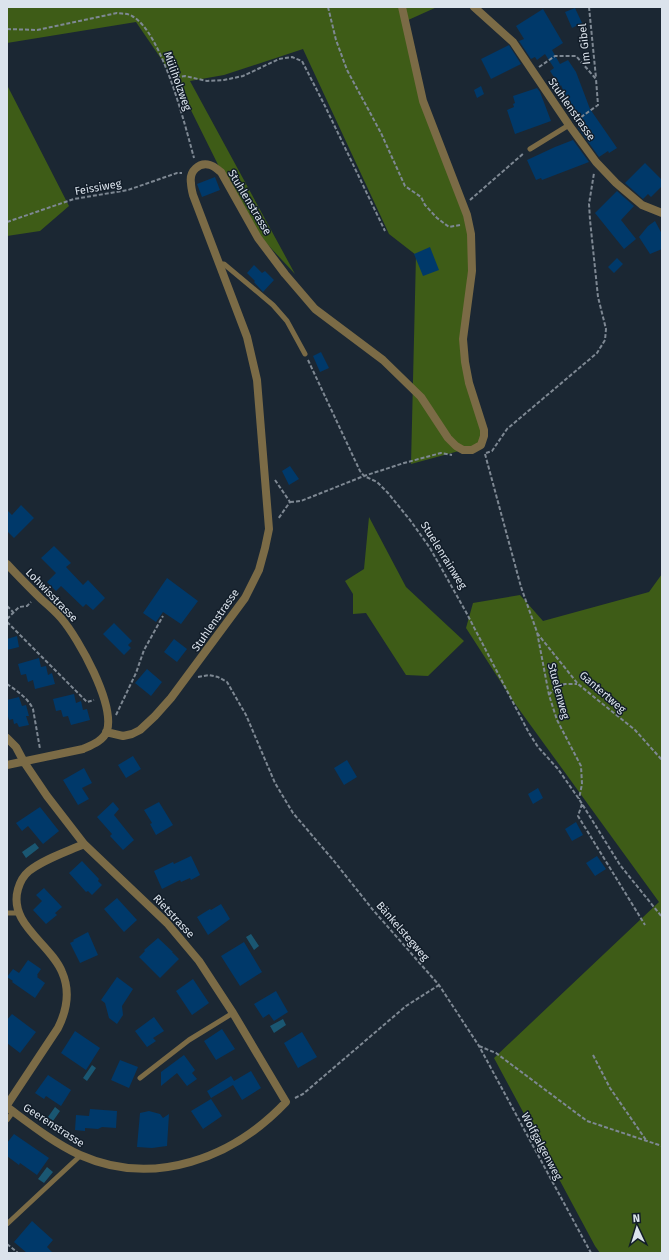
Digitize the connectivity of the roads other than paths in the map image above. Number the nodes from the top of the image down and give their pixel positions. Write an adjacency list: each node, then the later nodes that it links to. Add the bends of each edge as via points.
1 (402, 7): 6 (street, Stuhlenstrasse, via 423,100 467,215 471,234 472,271 464,338 465,362 484,430 481,445 472,450 463,450 456,446 448,438 422,397 383,360 315,309 258,238 221,172 204,164 195,170 190,181)
2 (474, 7): 3 (street, Stuhlenstrasse, via 513,42)
3 (569, 125): 4 (lane); 5 (street, Stuhlenstrasse, via 596,162 616,183 642,204)
4 (530, 149)
5 (662, 213)
6 (220, 264): 7 (lane, via 224,264 273,305 287,321); 9 (street, Stuhlenstrasse, via 247,337 257,380 269,529 265,548 259,570 245,598 155,716 140,730 123,736)
7 (305, 354)
8 (7, 564): 9 (street, Lohwisstrasse, via 61,617 75,637 89,663 108,713)
9 (106, 732): 11 (street, via 101,740 83,749)
10 (7, 738): 11 (street, Rietstrasse, via 16,747)
11 (24, 762): 12 (street); 13 (street, Rietstrasse)
12 (7, 765)
13 (84, 844): 15 (street, via 38,864 28,872 17,892); 16 (street, Rietstrasse, via 167,923 199,961)
14 (7, 912): 15 (lane)
15 (18, 913): 19 (street, via 24,924 56,961 66,988 66,1002 64,1016 58,1028)
16 (233, 1013): 17 (lane, via 189,1040); 18 (street, Rietstrasse)
17 (140, 1078)
18 (286, 1102): 21 (street, Geerenstrasse, via 275,1114 229,1146 191,1163 134,1168 106,1164)
19 (9, 1108): 20 (lane); 21 (street, Geerenstrasse, via 47,1136)
20 (7, 1120)
21 (81, 1156): 22 (lane)
22 (7, 1224)

